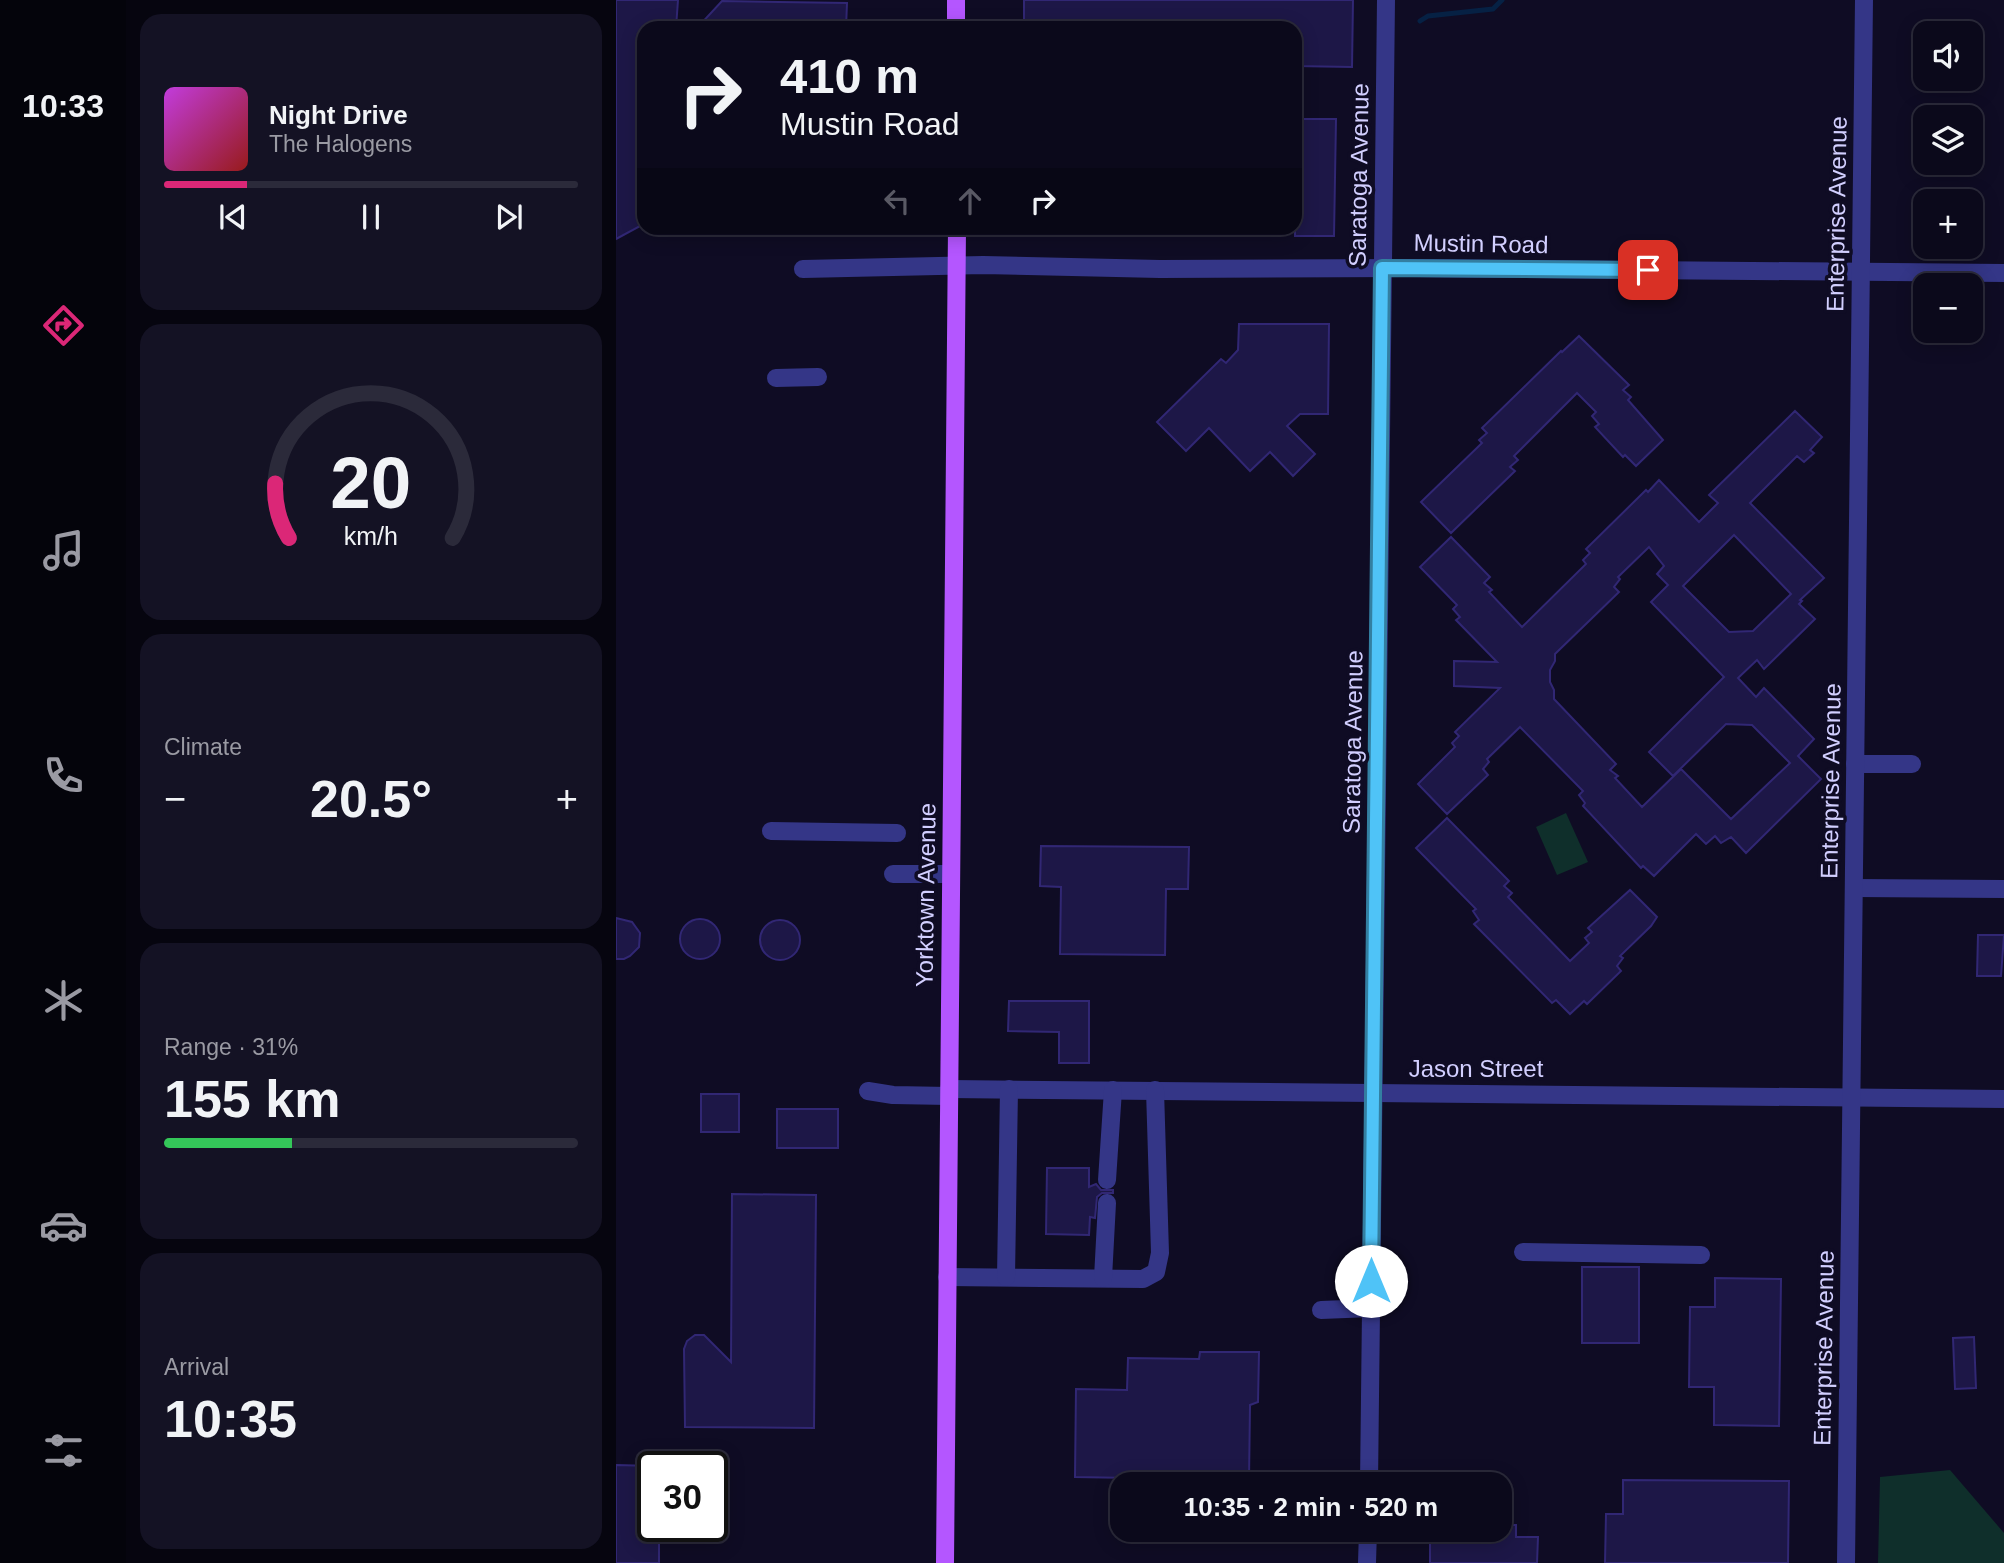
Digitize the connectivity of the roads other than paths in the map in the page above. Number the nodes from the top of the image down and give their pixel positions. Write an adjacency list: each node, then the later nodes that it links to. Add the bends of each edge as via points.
1 (956, 0): 4 (main road)
2 (1386, 0): 7 (street, Saratoga Avenue)
3 (1864, 0): 9 (street, Enterprise Avenue)
4 (956, 21)
5 (957, 235): 6 (main road, Yorktown Avenue)
6 (957, 267): 7 (street, Mustin Road); 8 (street, Mustin Road); 18 (main road, Yorktown Avenue)
7 (1382, 268): 9 (street, Mustin Road); 26 (street, Saratoga Avenue)
8 (803, 269)
9 (1861, 271): 10 (street, Mustin Road); 13 (street, Enterprise Avenue)
10 (2004, 273)
11 (818, 377): 12 (street)
12 (776, 378)
13 (1855, 764): 14 (street); 19 (street, Enterprise Avenue)
14 (1912, 764)
15 (771, 831): 16 (street)
16 (897, 833)
17 (893, 874): 18 (street)
18 (951, 874): 25 (main road, Yorktown Avenue)
19 (1854, 888): 20 (street); 27 (street, Enterprise Avenue)
20 (2004, 889)
21 (1009, 1089): 23 (street, Jason Street); 25 (street, Jason Street); 34 (street)
22 (868, 1090): 25 (street, Jason Street, via 892,1095)
23 (1113, 1090): 24 (street, Jason Street); 29 (street)
24 (1155, 1090): 26 (street, Jason Street); 35 (street, via 1160,1254 1156,1272 1143,1279)
25 (949, 1092): 33 (main road, Yorktown Avenue)
26 (1373, 1093): 27 (street, Jason Street); 36 (street, Saratoga Avenue)
27 (1852, 1097): 28 (street, Jason Street); 42 (street, Enterprise Avenue)
28 (2004, 1099)
29 (1107, 1180)
30 (1107, 1203): 35 (street)
31 (1522, 1252): 32 (street)
32 (1701, 1255)
33 (947, 1277): 34 (street); 40 (main road, Yorktown Avenue)
34 (1006, 1277): 35 (street)
35 (1103, 1278)
36 (1371, 1308): 37 (street); 38 (street, Saratoga Avenue)
37 (1321, 1310)
38 (1368, 1472)
39 (1368, 1542): 41 (street)
40 (945, 1563)
41 (1367, 1563)
42 (1846, 1563)

